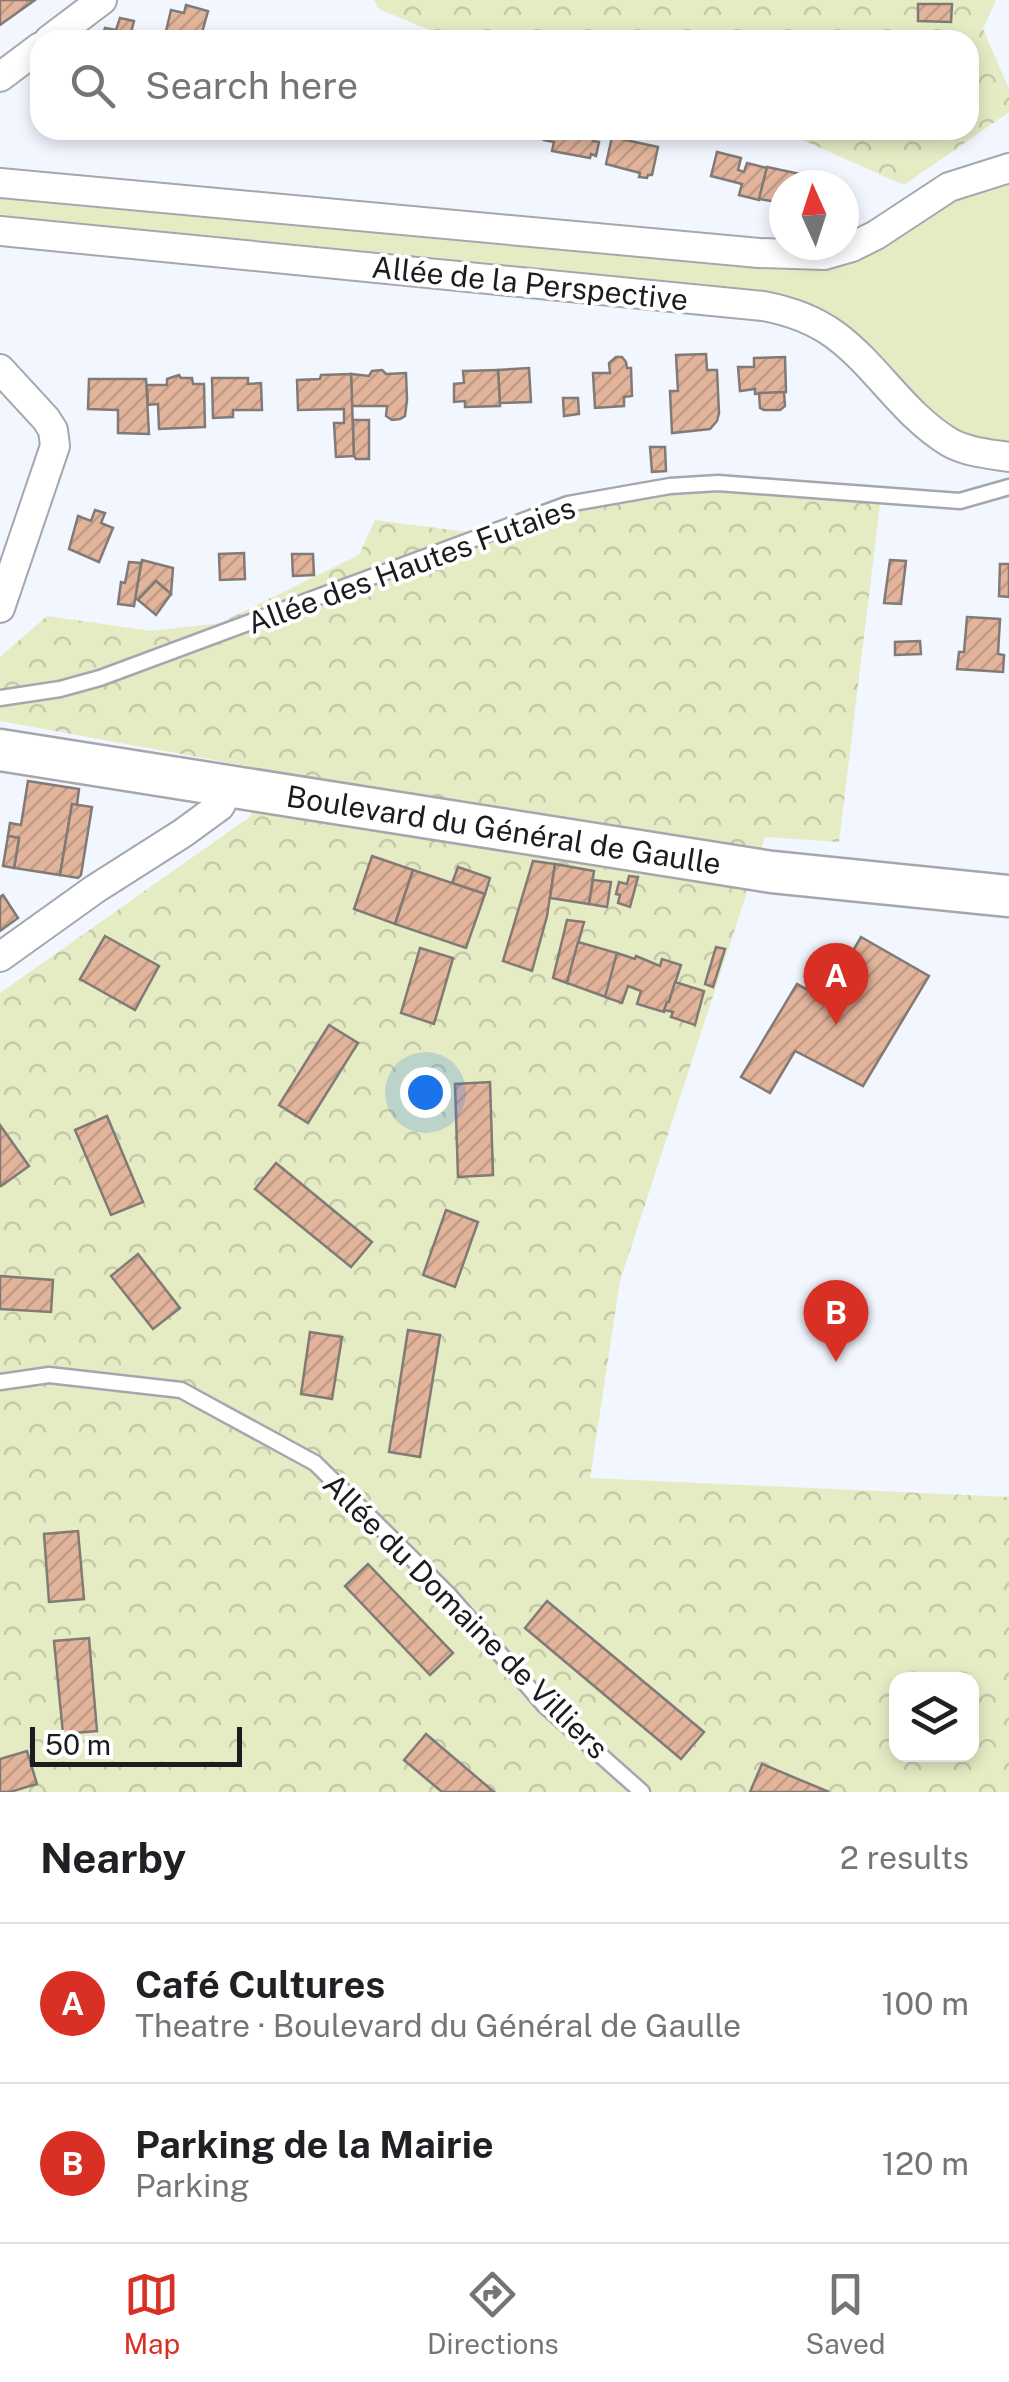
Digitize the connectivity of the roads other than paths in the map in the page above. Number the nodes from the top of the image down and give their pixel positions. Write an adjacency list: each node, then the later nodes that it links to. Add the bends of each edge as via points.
1 (102, 0): 2 (street)
2 (62, 30)
3 (30, 54): 4 (street)
4 (0, 77)
5 (1009, 168): 6 (street, Allée de la Perspective, via 949,187 852,247 809,256)
6 (0, 182)
7 (0, 232): 9 (street, Allée de la Perspective, via 789,311 838,337 951,444)
8 (0, 368): 11 (street, via 46,419 55,446)
9 (1009, 457)
10 (1009, 487): 12 (lane, Allée des Hautes Futaies, via 960,501 718,483 568,504 100,678)
11 (0, 608)
12 (0, 698)
13 (0, 750): 14 (main road, Boulevard du Général de Gaulle)
14 (230, 786): 15 (main road, Boulevard du Général de Gaulle, via 772,872); 16 (street, via 220,806)
15 (1009, 896)
16 (0, 957)
17 (0, 1382): 18 (lane, Allée du Domaine de Villiers, via 49,1375 182,1390 315,1463 449,1594 544,1705)
18 (642, 1792)

